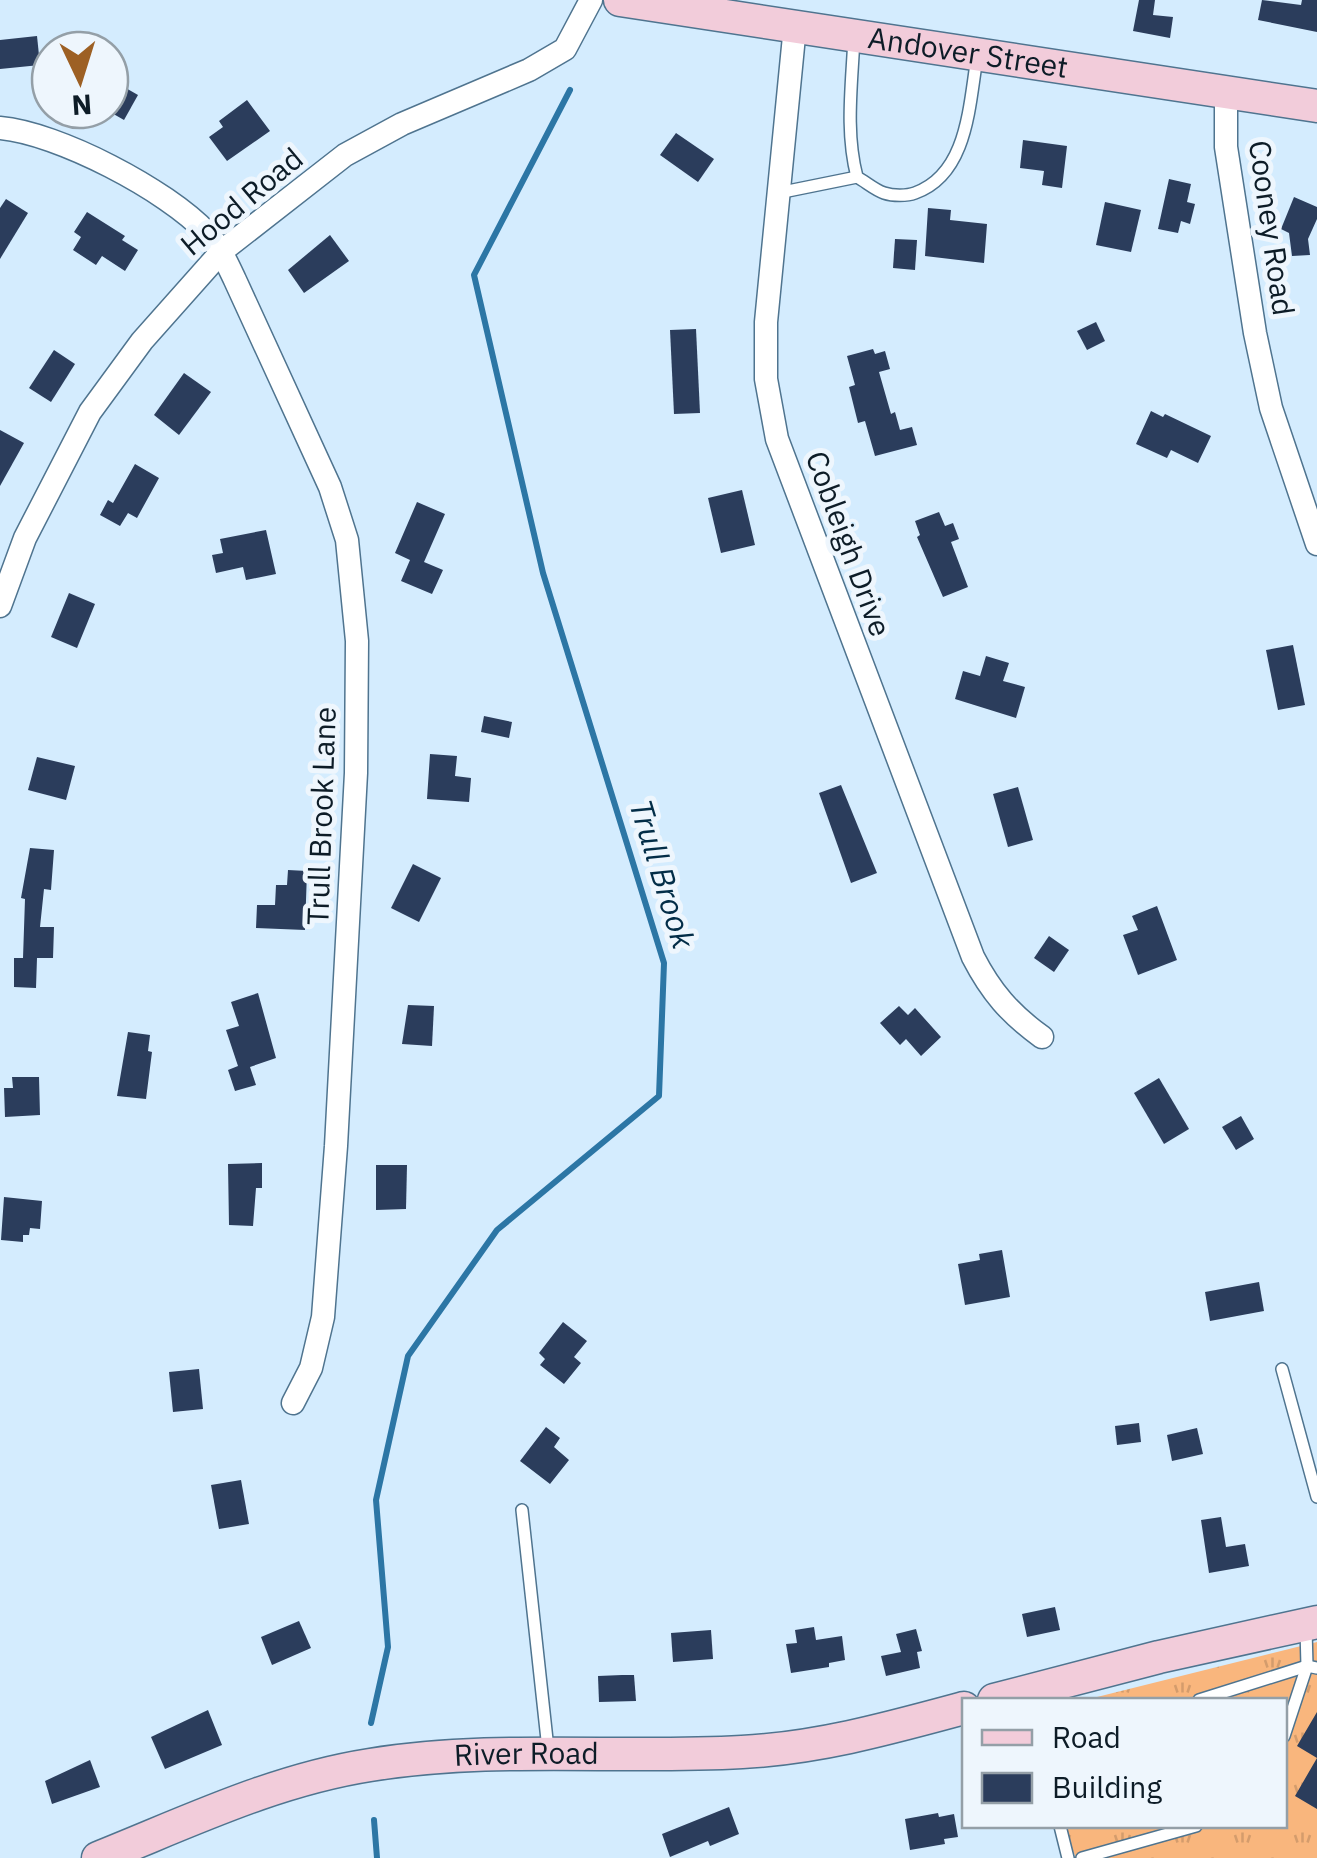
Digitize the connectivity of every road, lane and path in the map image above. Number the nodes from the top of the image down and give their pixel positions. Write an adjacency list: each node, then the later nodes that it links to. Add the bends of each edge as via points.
1 (591, 0): 11 (street, Hood Road, via 565,49 345,154)
2 (620, 0): 3 (main road, Andover Street)
3 (795, 26): 4 (main road, Andover Street); 10 (street, Cobleigh Drive)
4 (854, 35): 5 (main road, Andover Street); 9 (lane, via 849,136)
5 (978, 54): 6 (main road, Andover Street); 9 (lane, via 962,141 949,168 909,195 886,194)
6 (1226, 92): 7 (main road, Andover Street); 12 (street, Cooney Road, via 1226,148 1255,333 1271,408)
7 (1317, 106)
8 (0, 128): 11 (street, Trull Brook Lane, via 60,142 142,186 187,215)
9 (858, 178): 10 (lane)
10 (778, 193): 14 (street, Cobleigh Drive, via 766,322 766,379 778,439 973,957 1011,1015)
11 (222, 251): 13 (street, Hood Road, via 142,340 90,412 25,538); 16 (street, Trull Brook Lane, via 330,487 354,590 356,773 332,1203 323,1317)
12 (1317, 544)
13 (0, 606)
14 (1042, 1037)
15 (1282, 1369): 17 (lane)
16 (294, 1404)
17 (1317, 1497)
18 (522, 1510): 25 (lane)
19 (1311, 1623): 20 (lane); 21 (main road)
20 (1312, 1667): 22 (lane); 24 (lane)
21 (1002, 1698)
22 (1207, 1698)
23 (962, 1709): 25 (main road, River Road, via 828,1744 741,1752)
24 (1287, 1729)
25 (548, 1751): 28 (main road, River Road, via 472,1752 327,1773 285,1783)
26 (1060, 1828): 29 (lane)
27 (1189, 1828): 30 (lane)
28 (98, 1858)
29 (1068, 1858)
30 (1082, 1858)

